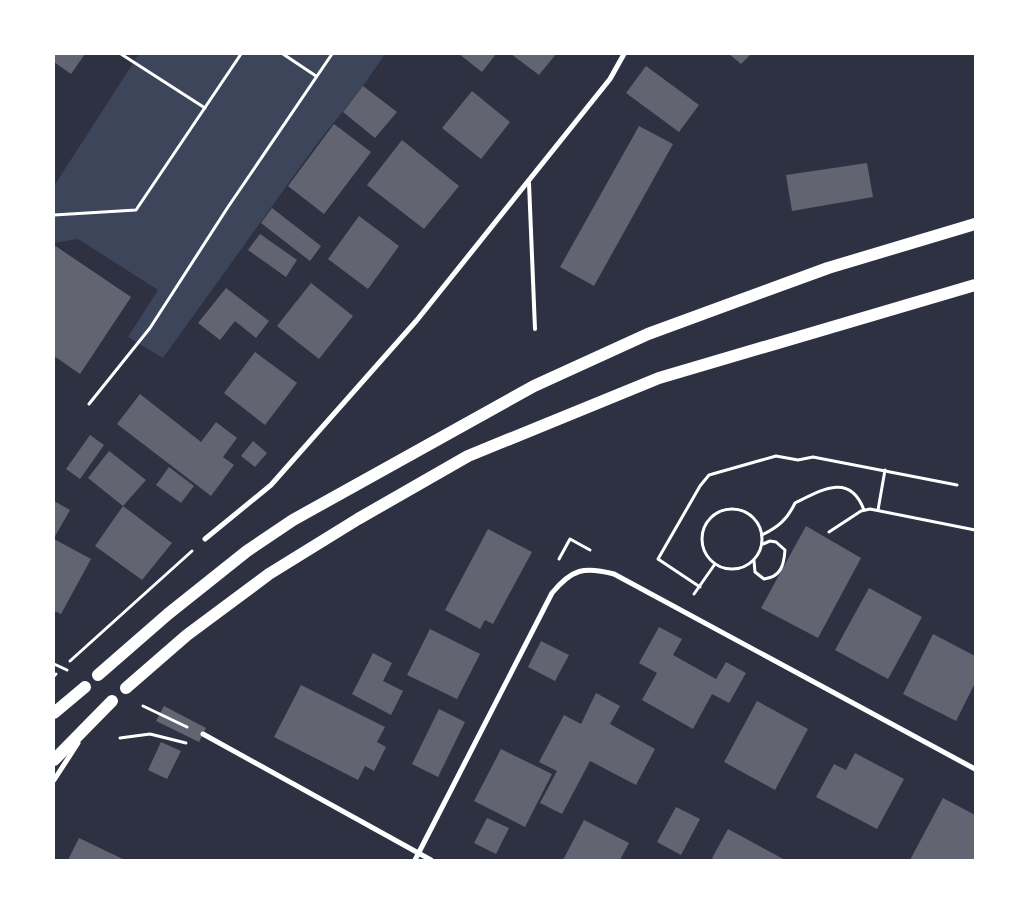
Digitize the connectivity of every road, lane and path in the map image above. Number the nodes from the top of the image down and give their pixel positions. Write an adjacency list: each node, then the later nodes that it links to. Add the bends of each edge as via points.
1 (120, 54): 7 (path)
2 (241, 54): 7 (path)
3 (283, 54): 6 (path)
4 (332, 54): 6 (path)
5 (624, 54): 8 (street, via 610,79)
6 (316, 76): 13 (path, via 150,328)
7 (205, 108): 9 (path, via 136,210)
8 (529, 183): 12 (lane); 21 (street, via 417,320 278,477)
9 (54, 215)
10 (975, 224): 30 (main road, via 828,268 648,334 534,386 293,520 240,556)
11 (975, 285): 32 (main road, via 659,378 468,456 269,574 186,635)
12 (535, 330)
13 (89, 404)
14 (885, 470): 15 (path); 17 (path); 27 (path, via 813,457 798,460 776,456 709,475 658,559)
15 (957, 485)
16 (864, 510): 17 (path); 19 (path); 20 (path, via 855,493 848,488 832,487 794,503 784,522)
17 (878, 510): 18 (path)
18 (975, 530)
19 (829, 532)
20 (762, 535): 22 (path); 26 (path, via 746,512 719,512 706,524 702,540 706,556)
21 (205, 539): 29 (path)
22 (763, 544): 24 (path); 24 (path, via 770,541 782,546 785,550 783,568 776,575 764,579 756,572)
23 (596, 553): 25 (path, via 570,539)
24 (754, 560): 26 (path, via 738,569)
25 (557, 561)
26 (716, 564): 27 (path)
27 (700, 587): 28 (path)
28 (683, 611): 39 (street); 41 (street, via 614,574 599,570 572,574 563,580 552,593)
29 (70, 661)
30 (98, 675)
31 (85, 687): 34 (main road)
32 (126, 688)
33 (112, 701): 36 (main road)
34 (54, 713)
35 (160, 714): 37 (path)
36 (93, 720): 38 (main road); 40 (street)
37 (203, 734): 41 (street)
38 (54, 760)
39 (975, 770)
40 (54, 780)
41 (418, 853): 42 (street); 43 (street)
42 (415, 860)
43 (431, 860)

